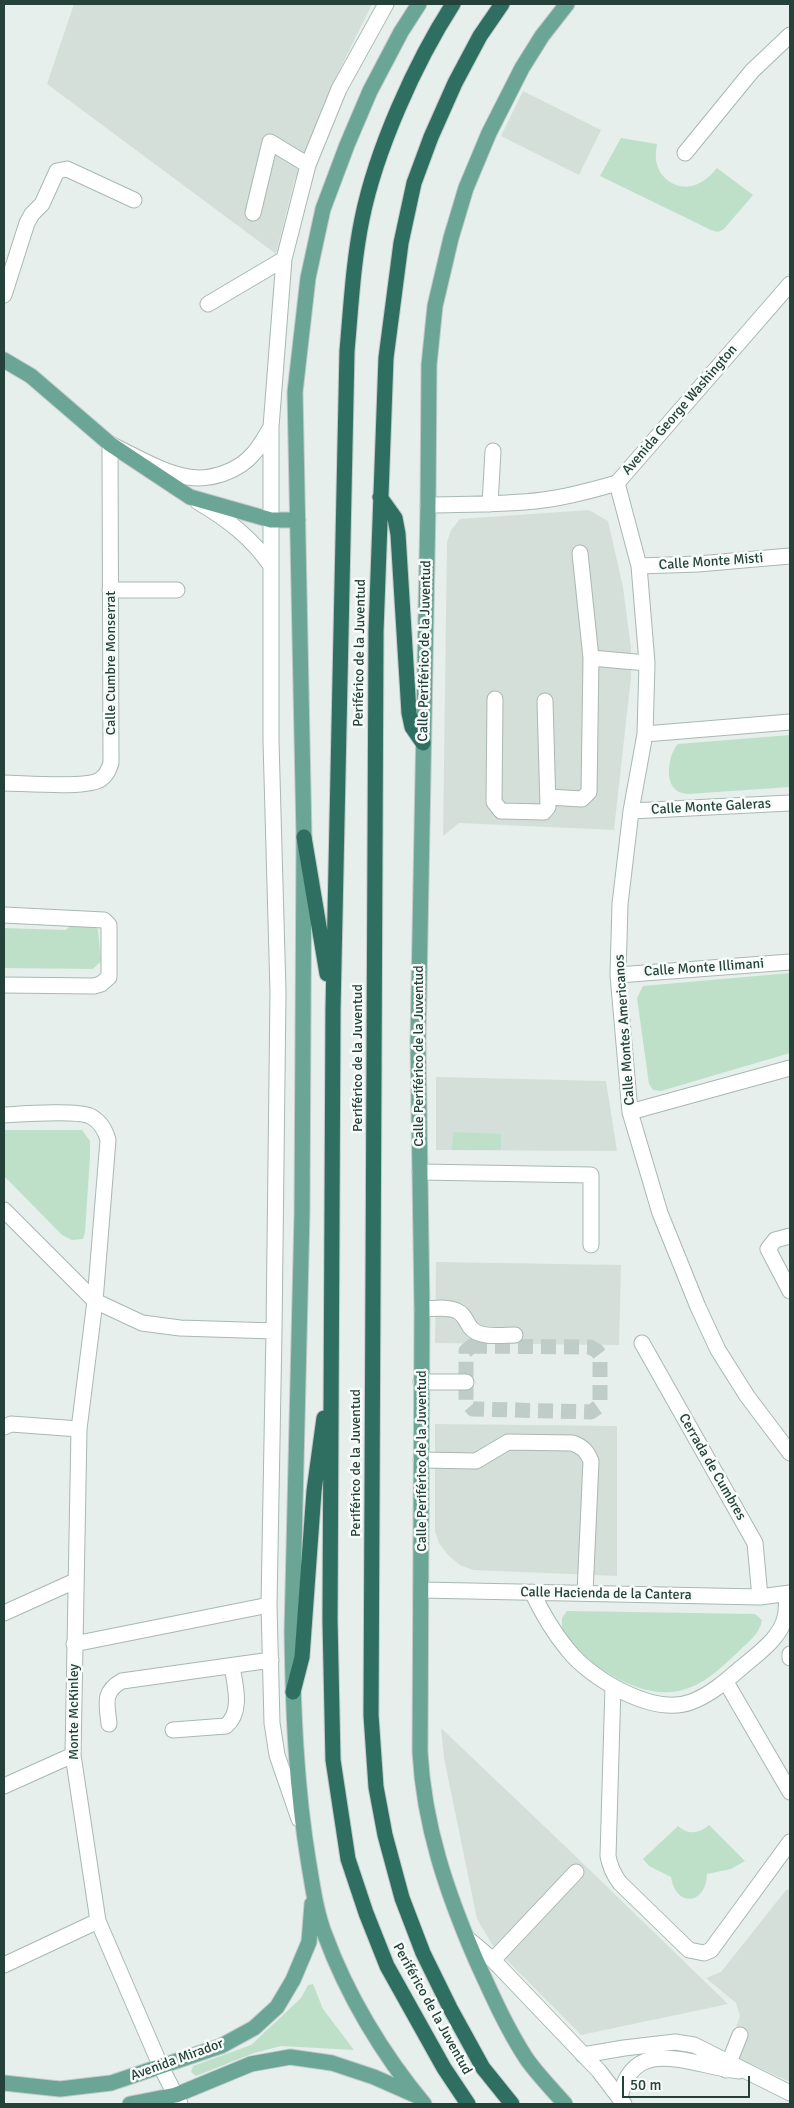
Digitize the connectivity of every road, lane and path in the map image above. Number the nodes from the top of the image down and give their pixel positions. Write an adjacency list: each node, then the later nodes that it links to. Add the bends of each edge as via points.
1 (386, 4): 8 (street, via 339,90)
2 (419, 4): 25 (main road, via 370,91 323,209 308,278 295,392)
3 (453, 4): 48 (highway, Periférico de la Juventud, via 398,108 362,218 354,263 347,351)
4 (502, 4): 21 (highway, Periférico de la Juventud, via 480,36 455,83 414,183 400,243 386,358)
5 (567, 4): 23 (main road, Calle Periférico de la Juventud, via 522,68 488,133 451,238 435,306 429,364)
6 (790, 35): 7 (street, via 752,71)
7 (685, 153)
8 (308, 166): 10 (street, via 270,142); 11 (street)
9 (134, 200): 13 (street, via 67,169 59,169 42,204 27,223)
10 (253, 213)
11 (284, 259): 14 (street); 16 (street)
12 (790, 284): 19 (street, Avenida George Washington)
13 (4, 295)
14 (208, 304)
15 (4, 360): 17 (main road, via 31,376)
16 (271, 427): 17 (street, via 254,454 240,466 206,478 189,478 172,472); 24 (street)
17 (110, 444): 20 (main road); 30 (street, Calle Cumbre Monserrat)
18 (492, 451): 22 (street)
19 (617, 483): 22 (street, Avenida George Washington, via 580,494); 29 (street, Calle Montes Americanos)
20 (190, 497): 24 (main road); 28 (street, via 233,524 261,551)
21 (380, 498): 38 (highway, via 395,518 398,534 409,714 412,727); 111 (highway, Periférico de la Juventud, via 376,631 371,1705 376,1788 402,1898 423,1953 483,2068)
22 (490, 504): 23 (street, Avenida George Washington)
23 (428, 505): 38 (main road, Calle Periférico de la Juventud)
24 (271, 520): 25 (main road); 28 (street)
25 (298, 520): 43 (main road)
26 (580, 553): 32 (street)
27 (788, 553): 29 (street, Calle Monte Misti, via 698,564)
28 (271, 566): 59 (street, via 270,741 278,992)
29 (639, 566): 33 (street, Calle Montes Americanos)
30 (110, 590): 31 (street); 39 (street, Calle Cumbre Monserrat, via 109,770 102,779 86,784)
31 (177, 590)
32 (591, 658): 33 (street); 40 (street, via 589,792 582,799)
33 (647, 663): 37 (street, Calle Montes Americanos)
34 (495, 699): 40 (street, via 495,806 501,811 544,812 548,807)
35 (545, 701): 40 (street)
36 (790, 722): 37 (street)
37 (645, 734): 42 (street, Calle Montes Americanos)
38 (423, 743): 52 (main road, Calle Periférico de la Juventud, via 418,1042)
39 (4, 783)
40 (548, 796)
41 (790, 803): 42 (street, Calle Monte Galeras)
42 (631, 811): 46 (street, Calle Montes Americanos, via 620,904)
43 (304, 837): 48 (highway); 70 (main road, via 302,1214)
44 (4, 915): 47 (street, via 104,920 109,925 110,976 94,986)
45 (790, 962): 46 (street, Calle Monte Illimani)
46 (618, 974): 50 (street, Calle Montes Americanos)
47 (4, 985)
48 (333, 1009): 62 (highway, Periférico de la Juventud)
49 (790, 1068): 50 (street)
50 (630, 1112): 67 (street, Calle Montes Americanos, via 660,1213 710,1333 747,1396)
51 (4, 1114): 57 (street, Monte McKinley, via 83,1114 92,1117 106,1130 108,1140)
52 (420, 1172): 55 (street, via 591,1175); 58 (main road, Calle Periférico de la Juventud)
53 (4, 1210): 57 (street)
54 (790, 1236): 56 (street, via 775,1240 768,1249)
55 (591, 1245)
56 (790, 1291)
57 (95, 1301): 59 (street, via 142,1323 180,1328); 66 (street, Monte McKinley)
58 (422, 1309): 60 (street, via 456,1310 471,1329 478,1332); 63 (main road, Calle Periférico de la Juventud)
59 (274, 1331): 69 (street)
60 (515, 1335)
61 (642, 1344): 76 (street, Cerrada de Cumbres, via 756,1543)
62 (332, 1354): 86 (highway, via 314,1491 302,1656); 110 (highway, Periférico de la Juventud, via 332,1718 334,1768 348,1859 387,1966)
63 (421, 1382): 64 (street); 68 (main road, Calle Periférico de la Juventud)
64 (466, 1382)
65 (6, 1422): 66 (street)
66 (79, 1428): 71 (street, Monte McKinley)
67 (790, 1453)
68 (421, 1460): 72 (main road, Calle Periférico de la Juventud); 74 (street, via 476,1461 508,1442 572,1443 588,1452 591,1461)
69 (271, 1488): 70 (street); 77 (street)
70 (295, 1489): 86 (main road)
71 (75, 1581): 78 (street); 79 (street, Monte McKinley)
72 (422, 1590): 73 (street, Calle Hacienda de la Cantera); 97 (main road, Calle Periférico de la Juventud, via 422,1785 437,1858)
73 (532, 1592): 74 (street, Calle Hacienda de la Cantera); 85 (street, via 568,1652)
74 (585, 1593): 76 (street, Calle Hacienda de la Cantera)
75 (789, 1594): 76 (street, Calle Hacienda de la Cantera); 84 (street, via 785,1618 774,1638)
76 (760, 1597)
77 (269, 1605): 79 (street); 82 (street)
78 (4, 1613)
79 (74, 1644): 89 (street, Monte McKinley)
80 (790, 1654): 81 (street)
81 (790, 1658)
82 (270, 1660): 83 (street); 92 (street, via 272,1723 277,1755)
83 (232, 1666): 87 (street, via 122,1681 108,1692); 88 (street, via 236,1711 233,1721 226,1726)
84 (726, 1682): 85 (street, via 690,1703 677,1705 634,1698); 91 (street)
85 (613, 1686): 93 (street, via 610,1867 620,1883 689,1950 704,1953 711,1950)
86 (293, 1692): 92 (main road)
87 (109, 1724)
88 (173, 1730)
89 (72, 1755): 90 (street); 96 (street, Monte McKinley)
90 (4, 1786)
91 (790, 1792)
92 (302, 1827): 95 (main road)
93 (790, 1842)
94 (576, 1872): 98 (street)
95 (314, 1892): 103 (main road, Avenida Mirador, via 309,1942 278,2007 254,2028 221,2046); 107 (main road, via 324,1934 350,1991 382,2046)
96 (98, 1921): 99 (street); 103 (street, Monte McKinley)
97 (467, 1938): 98 (street); 112 (main road, Calle Periférico de la Juventud, via 487,1985 526,2058)
98 (493, 1960): 101 (street)
99 (4, 1965)
100 (740, 2036): 102 (street)
101 (583, 2055): 102 (street, via 675,2042 694,2045); 108 (street)
102 (727, 2066): 105 (street); 108 (street, via 649,2059 636,2065 627,2075)
103 (161, 2067): 104 (main road, Avenida Mirador, via 111,2083 60,2089); 106 (street, Monte McKinley)
104 (4, 2083)
105 (790, 2093)
106 (178, 2100): 107 (main road, Avenida Mirador, via 251,2064 290,2057 332,2063 374,2077); 109 (main road, Avenida Mirador)
107 (421, 2100)
108 (622, 2101)
109 (130, 2104)
110 (468, 2104)
111 (512, 2104)
112 (565, 2104)

